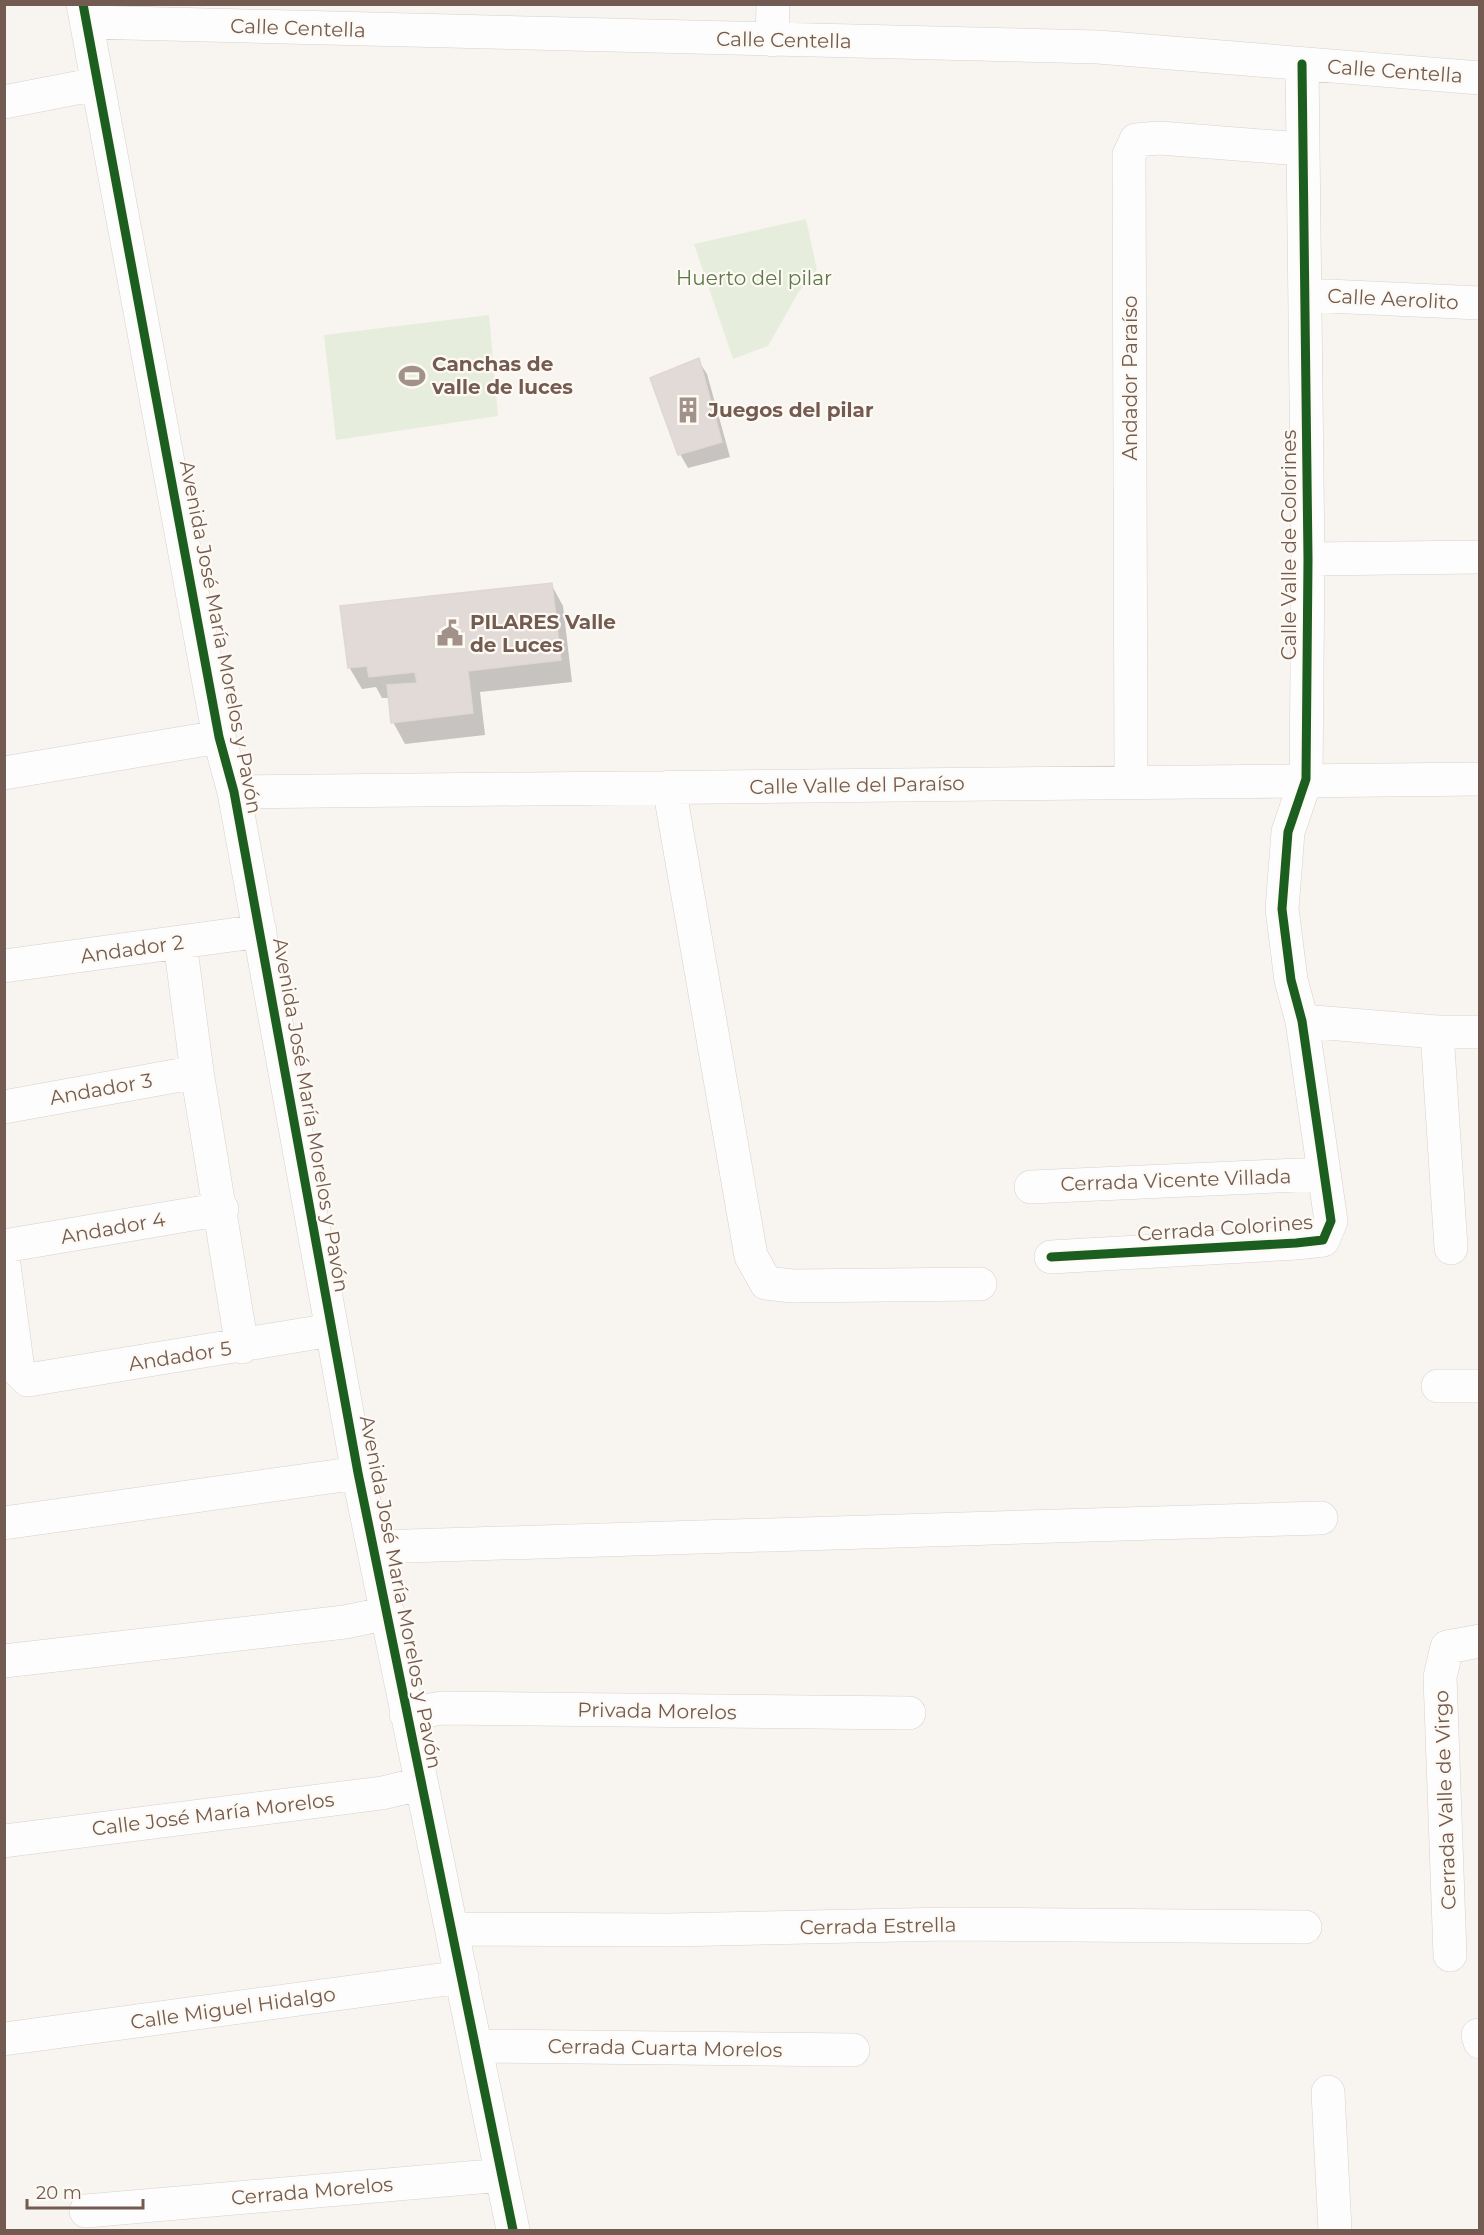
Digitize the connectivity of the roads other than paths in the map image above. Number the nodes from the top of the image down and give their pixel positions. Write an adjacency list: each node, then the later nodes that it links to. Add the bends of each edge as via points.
1 (773, 4): 3 (street)
2 (85, 13): 3 (street, Calle Centella); 6 (street, Avenida José María Morelos y Pavón)
3 (772, 40): 4 (street, Calle Centella, via 1098,47)
4 (1302, 64): 5 (street, Calle Centella); 8 (street, Calle Valle de Colorines)
5 (1479, 78)
6 (97, 84): 7 (street); 13 (street, Avenida José María Morelos y Pavón)
7 (4, 102)
8 (1302, 149): 9 (street, Calle Valle de Colorines); 17 (street, Andador Paraíso, via 1158,138 1136,140 1129,155)
9 (1306, 295): 10 (street, Calle Aerolito); 12 (street, Calle Valle de Colorines)
10 (1479, 303)
11 (1479, 557): 12 (street)
12 (1308, 559): 15 (street, Calle Valle de Colorines)
13 (219, 737): 14 (street); 19 (street, Avenida José María Morelos y Pavón)
14 (4, 773)
15 (1306, 779): 16 (street, Calle Valle del Paraíso); 17 (street, Calle Valle del Paraíso); 23 (street, Calle Valle de Colorines, via 1288,832 1282,909 1291,981)
16 (1479, 779)
17 (1131, 783): 18 (street, Calle Valle del Paraíso)
18 (669, 787): 19 (street, Calle Valle del Paraíso); 35 (street, via 750,1256 766,1283)
19 (234, 792): 20 (street, Avenida José María Morelos y Pavón)
20 (260, 931): 21 (street, Andador 2); 36 (street, Avenida José María Morelos y Pavón)
21 (180, 942): 22 (street, Andador 2); 26 (street)
22 (4, 966)
23 (1302, 1021): 24 (street); 28 (street, Cerrada Colorines)
24 (1437, 1032): 25 (street); 32 (street)
25 (1479, 1032)
26 (197, 1072): 27 (street, Andador 3); 30 (street)
27 (4, 1107)
28 (1322, 1174): 29 (street, Cerrada Vicente Villada); 33 (street, Cerrada Colorines, via 1331,1221 1323,1240)
29 (1031, 1187)
30 (222, 1209): 31 (street, Andador 4); 37 (street)
31 (4, 1246)
32 (1451, 1248)
33 (1051, 1257)
34 (4, 1265): 37 (street, Andador 5, via 18,1370 28,1380)
35 (980, 1284)
36 (331, 1330): 37 (street, Andador 5); 40 (street, Avenida José María Morelos y Pavón)
37 (243, 1347)
38 (1438, 1386): 39 (street)
39 (1479, 1386)
40 (358, 1473): 42 (street); 43 (street, Avenida José María Morelos y Pavón)
41 (1321, 1518): 43 (street)
42 (4, 1523)
43 (375, 1547): 44 (street, Avenida José María Morelos y Pavón)
44 (388, 1612): 46 (street, via 345,1622); 48 (street, Avenida José María Morelos y Pavón)
45 (1479, 1641): 53 (street, Cerrada Valle de Virgo, via 1448,1647 1440,1677)
46 (4, 1661)
47 (909, 1713): 48 (street, Privada Morelos, via 442,1708)
48 (406, 1714): 49 (street, Avenida José María Morelos y Pavón)
49 (420, 1784): 50 (street, Calle José María Morelos); 52 (street, Avenida José María Morelos y Pavón)
50 (4, 1841)
51 (1305, 1927): 52 (street, Cerrada Estrella, via 949,1924 671,1930)
52 (452, 1929): 54 (street, Avenida José María Morelos y Pavón)
53 (1450, 1954)
54 (462, 1977): 55 (street, Calle Miguel Hidalgo); 56 (street, Avenida José María Morelos y Pavón)
55 (4, 2039)
56 (476, 2046): 57 (street, Cerrada Cuarta Morelos); 59 (street, Avenida José María Morelos y Pavón)
57 (853, 2050)
58 (1328, 2092): 62 (street)
59 (502, 2175): 60 (street, Cerrada Morelos); 61 (street, Avenida José María Morelos y Pavón)
60 (86, 2211)
61 (513, 2230)
62 (1335, 2230)

